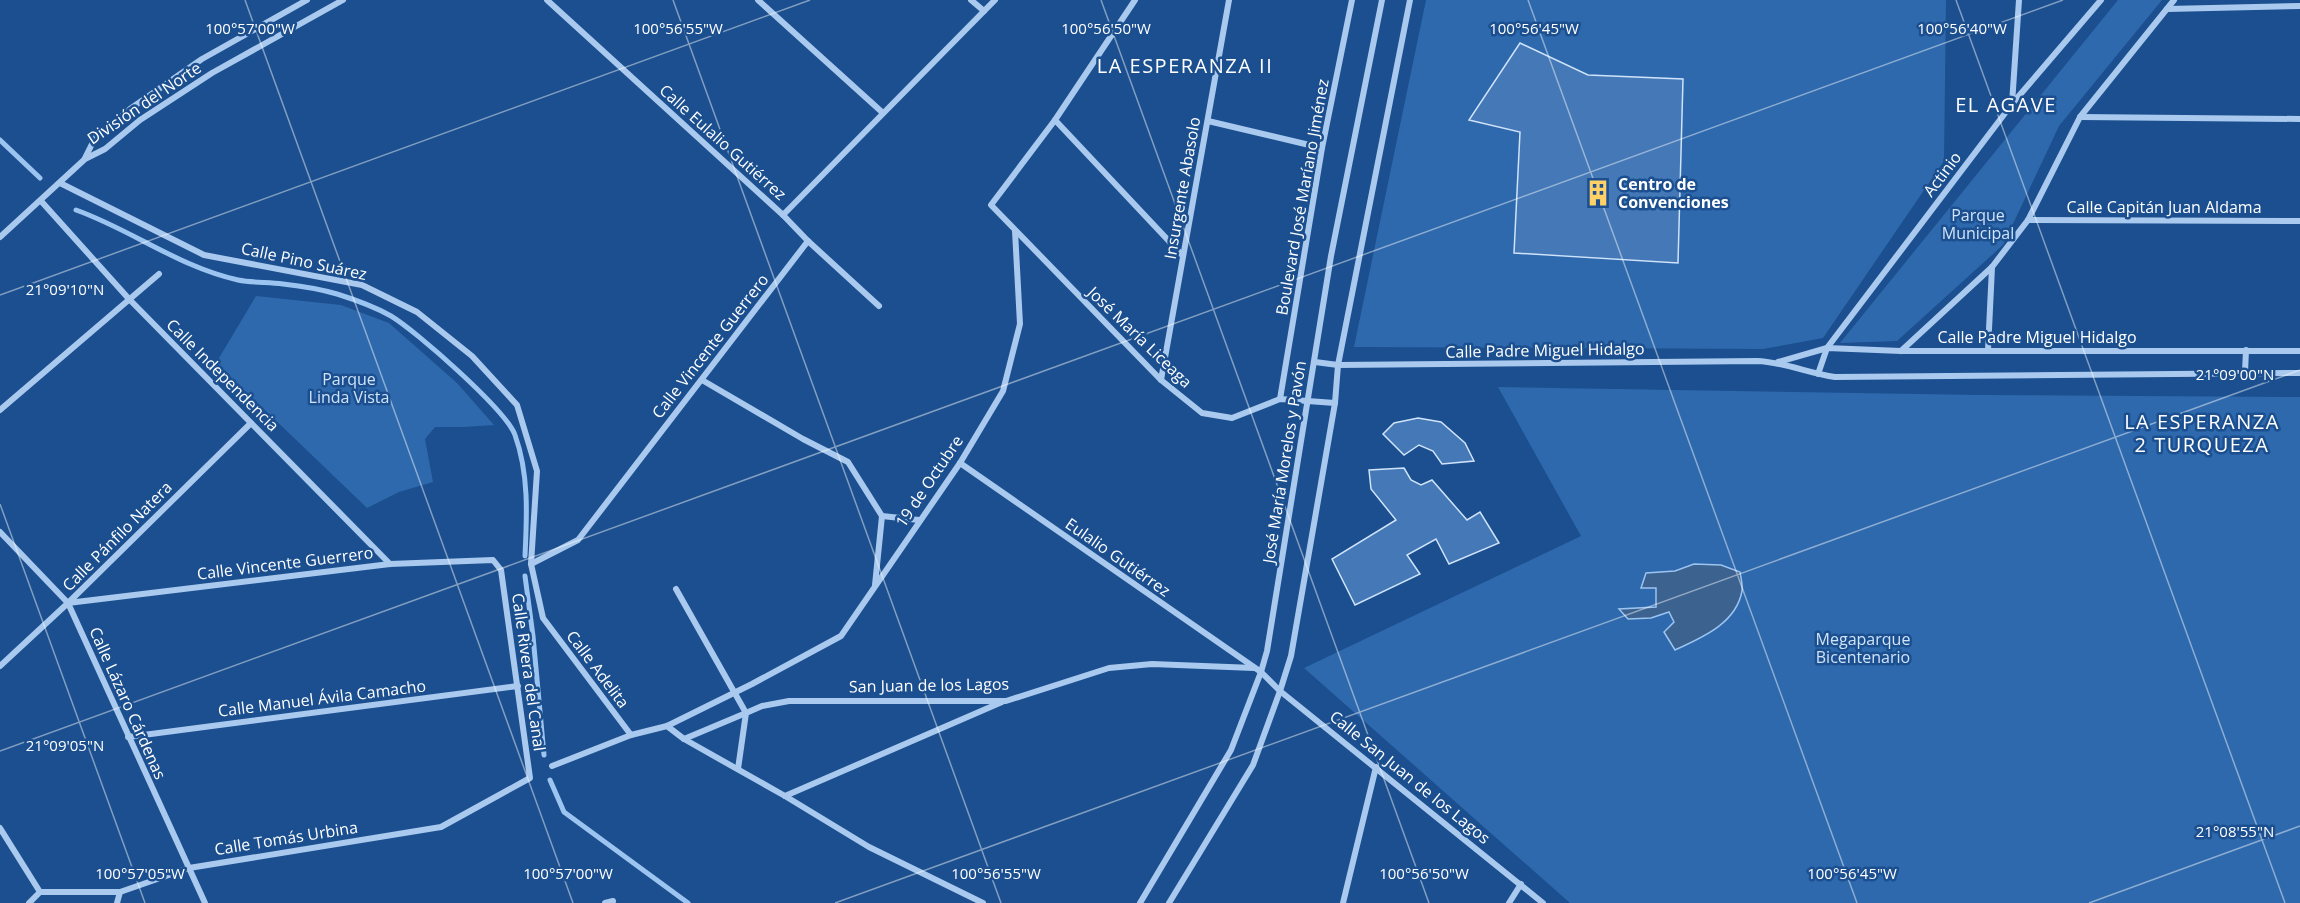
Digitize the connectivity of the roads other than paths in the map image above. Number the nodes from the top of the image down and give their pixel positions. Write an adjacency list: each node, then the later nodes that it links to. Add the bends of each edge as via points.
1 (307, 0): 25 (street, División del Norte, via 201,59 130,109 95,138)
2 (344, 0): 25 (street, División del Norte, via 212,73)
3 (547, 0): 28 (street, Calle Eulalio Gutiérrez)
4 (758, 0): 19 (street)
5 (971, 0): 17 (street)
6 (994, 0): 17 (street)
7 (1135, 0): 22 (street)
8 (1229, 0): 23 (street, Insurgente Abasolo)
9 (1352, 0): 24 (street, Boulevard José Maríano Jiménez)
10 (1382, 0): 44 (street, José María Morelos y Pavón, via 1331,256)
11 (1410, 0): 46 (street)
12 (2019, 0): 18 (street)
13 (2102, 0): 18 (street, Actinio)
14 (2174, 0): 16 (street)
15 (2300, 6): 16 (street)
16 (2167, 9): 20 (street)
17 (984, 12): 19 (street)
18 (2012, 104): 39 (street, Actinio)
19 (883, 112): 28 (street)
20 (2080, 117): 21 (street); 29 (street)
21 (2300, 119)
22 (1055, 120): 31 (street, José María Liceaga, via 991,205); 34 (street)
23 (1208, 121): 24 (street); 34 (street, Insurgente Abasolo)
24 (1322, 148): 52 (street, Boulevard José Maríano Jiménez)
25 (85, 159): 26 (street, División del Norte)
26 (60, 183): 27 (street, División del Norte); 62 (street, Calle Pino Suárez, via 204,255 362,285 417,312 472,356 517,405 537,471)
27 (41, 201): 32 (street, División del Norte); 37 (street, Calle Independencia)
28 (783, 215): 33 (street, Calle Eulalio Gutiérrez)
29 (2028, 220): 30 (street, Calle Capitán Juan Aldama); 35 (street)
30 (2300, 221)
31 (1015, 231): 51 (street, José María Liceaga); 57 (street, 19 de Octubre, via 1020,324 1003,391)
32 (0, 237)
33 (808, 241): 38 (street, Calle Eulalio Gutiérrez); 50 (street, Calle Vincente Guerrero)
34 (1183, 256): 51 (street, Insurgente Abasolo)
35 (1992, 267): 40 (street); 42 (street)
36 (159, 274): 37 (street)
37 (129, 299): 55 (street); 56 (street, Calle Independencia)
38 (879, 306)
39 (1827, 348): 42 (street, Calle Padre Miguel Hidalgo); 45 (street, Calle Padre Miguel Hidalgo); 49 (street, Actinio)
40 (1988, 350): 41 (street, Calle Padre Miguel Hidalgo); 42 (street, Calle Padre Miguel Hidalgo)
41 (2246, 350): 43 (street, Calle Padre Miguel Hidalgo); 47 (street)
42 (1901, 351)
43 (2300, 351)
44 (1315, 362): 46 (street, Calle Padre Miguel Hidalgo); 53 (street, José María Morelos y Pavón)
45 (1777, 362): 46 (street, Calle Padre Miguel Hidalgo); 49 (street, Calle Padre Miguel Hidalgo)
46 (1338, 365): 54 (street)
47 (2245, 372): 48 (street, Calle Padre Miguel Hidalgo); 49 (street, Calle Padre Miguel Hidalgo, via 1835,377)
48 (2300, 373)
49 (1818, 374)
50 (702, 380): 58 (street, via 848,462); 62 (street, Calle Vincente Guerrero, via 578,540)
51 (1161, 380): 52 (street, José María Liceaga, via 1202,412 1232,418)
52 (1280, 399): 53 (street, José María Liceaga)
53 (1307, 400): 54 (street, José María Liceaga); 70 (street, José María Morelos y Pavón)
54 (1335, 403): 72 (street, via 1292,656)
55 (0, 410)
56 (251, 423): 61 (street, Calle Independencia); 66 (street, Calle Pánfilo Natera)
57 (960, 463): 59 (street, 19 de Octubre); 69 (street, Eulalio Gutiérrez)
58 (882, 516): 59 (street); 64 (street)
59 (920, 520): 64 (street, 19 de Octubre)
60 (0, 532): 66 (street, Calle Lázaro Cárdenas)
61 (390, 564): 63 (street, Calle Vincente Guerrero, via 493,560); 66 (street, Calle Vincente Guerrero)
62 (531, 564): 67 (street, Calle Pino Suárez)
63 (501, 570): 71 (street, Calle Rivera del Canal)
64 (874, 586): 73 (street, 19 de Octubre, via 841,636)
65 (676, 589): 73 (street)
66 (68, 603): 68 (street, Calle Pánfilo Natera); 78 (street, Calle Lázaro Cárdenas)
67 (543, 618): 77 (street, Calle Adelita)
68 (0, 666)
69 (1254, 668): 70 (street, Eulalio Gutiérrez); 74 (street, San Juan de los Lagos, via 1152,664 1109,668)
70 (1261, 672): 72 (street, Calle San Juan de los Lagos); 96 (street, José María Morelos y Pavón, via 1231,750)
71 (518, 686): 78 (street, Calle Manuel Ávila Camacho); 83 (street, Calle Rivera del Canal)
72 (1280, 691): 81 (street, Calle San Juan de los Lagos); 97 (street, via 1253,765)
73 (735, 692): 75 (street); 76 (street)
74 (1006, 700): 75 (street, San Juan de los Lagos, via 789,701); 84 (street)
75 (746, 713): 79 (street, San Juan de los Lagos); 82 (street)
76 (666, 726): 77 (street); 79 (street)
77 (632, 735): 80 (street)
78 (128, 737): 86 (street, Calle Lázaro Cárdenas)
79 (684, 739): 82 (street)
80 (552, 766)
81 (1376, 767): 87 (street, Calle San Juan de los Lagos); 98 (street)
82 (738, 769): 84 (street)
83 (530, 778): 86 (street, Calle Tomás Urbina, via 441,827)
84 (785, 796): 95 (street, via 869,847)
85 (0, 828): 88 (street)
86 (189, 868): 89 (street, Calle Tomás Urbina); 93 (street, Calle Lázaro Cárdenas)
87 (1521, 884): 99 (street); 100 (street, Calle San Juan de los Lagos)
88 (40, 892): 89 (street, Calle Tomás Urbina); 91 (street)
89 (120, 892): 92 (street)
90 (613, 902): 94 (street)
91 (28, 903)
92 (117, 903)
93 (204, 903)
94 (605, 903)
95 (983, 903)
96 (1140, 903)
97 (1169, 903)
98 (1343, 903)
99 (1509, 903)
100 (1543, 903)

